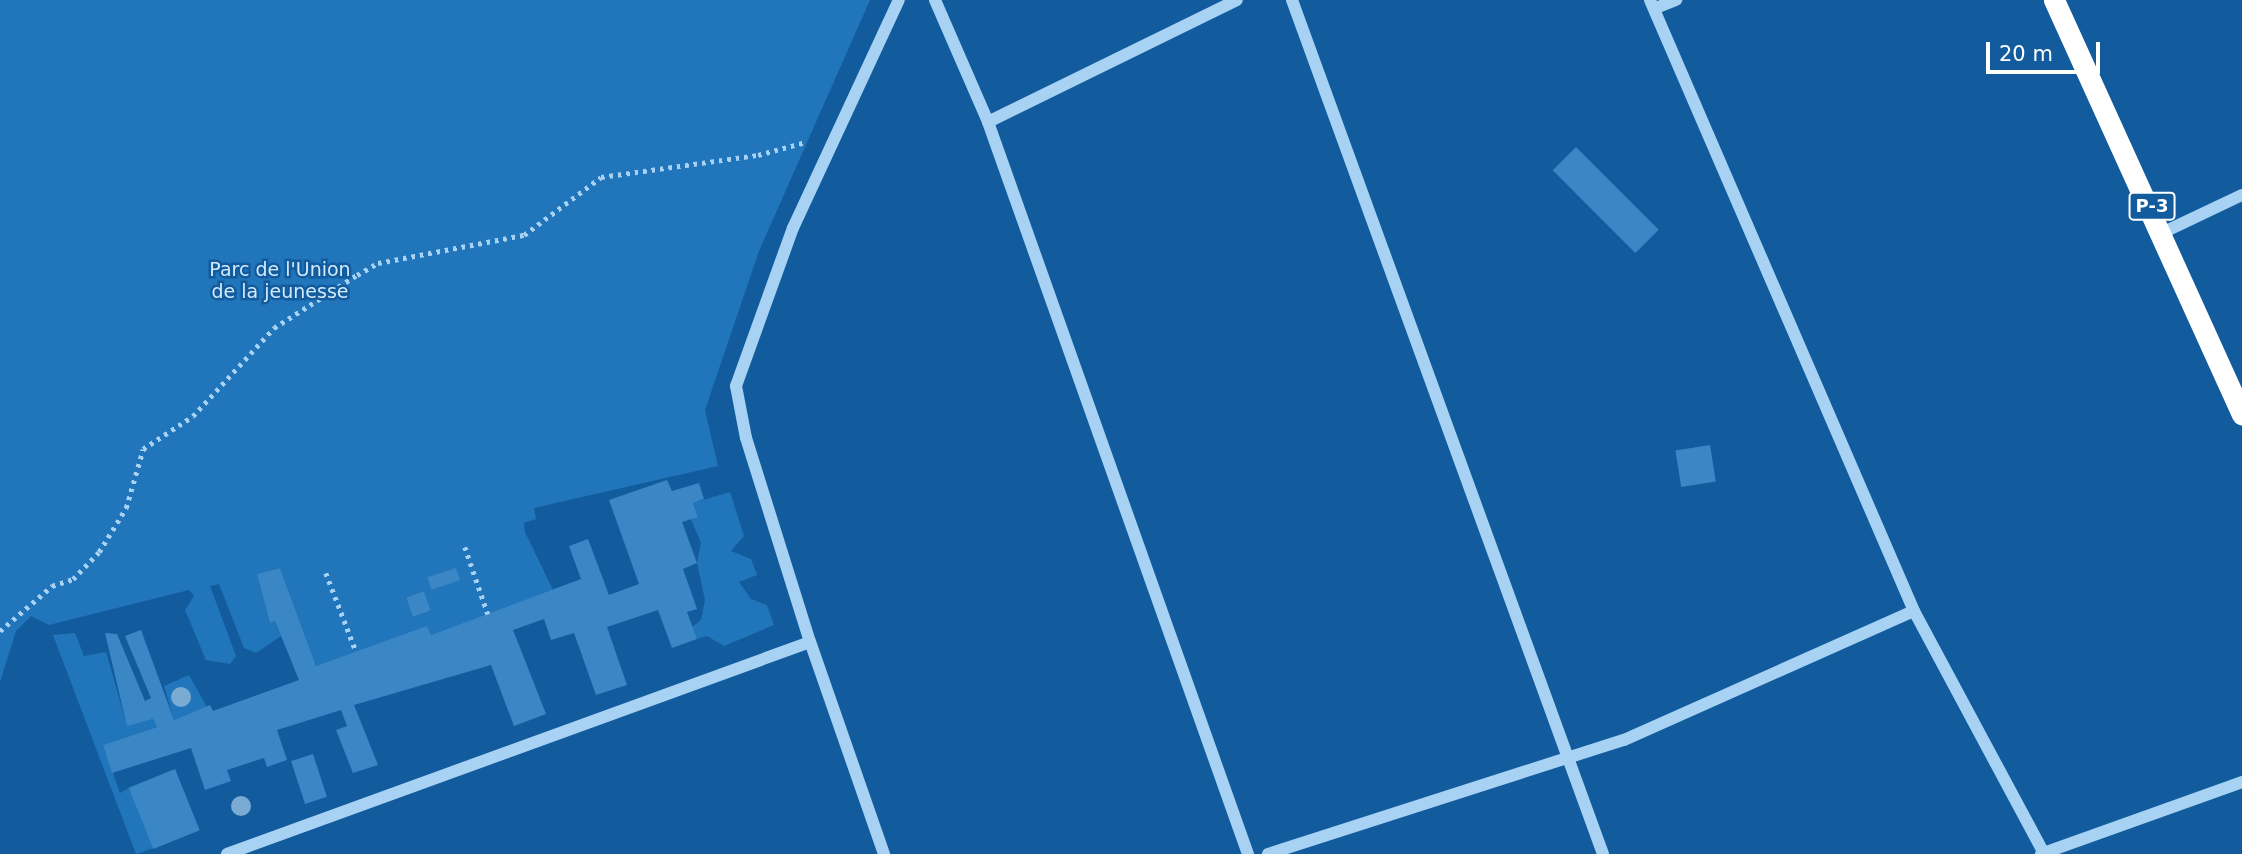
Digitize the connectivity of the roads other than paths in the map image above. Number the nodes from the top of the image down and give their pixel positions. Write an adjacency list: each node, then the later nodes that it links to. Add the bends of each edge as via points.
1 (899, 0): 13 (street, via 748,340 736,386)
2 (936, 0): 8 (street)
3 (1237, 0): 8 (street)
4 (1292, 0): 14 (street)
5 (1676, 0): 7 (street)
6 (2054, 0): 10 (highway, P-3)
7 (1653, 4): 12 (street)
8 (988, 122): 19 (street)
9 (2242, 195): 10 (street)
10 (2164, 232): 11 (highway, P-3)
11 (2242, 414)
12 (1914, 611): 14 (street, via 1666,723); 16 (street)
13 (810, 642): 17 (street); 18 (street)
14 (1568, 753): 20 (street); 21 (street)
15 (2242, 782): 16 (street)
16 (2043, 853)
17 (227, 854)
18 (884, 854)
19 (1248, 854)
20 (1268, 854)
21 (1603, 854)

